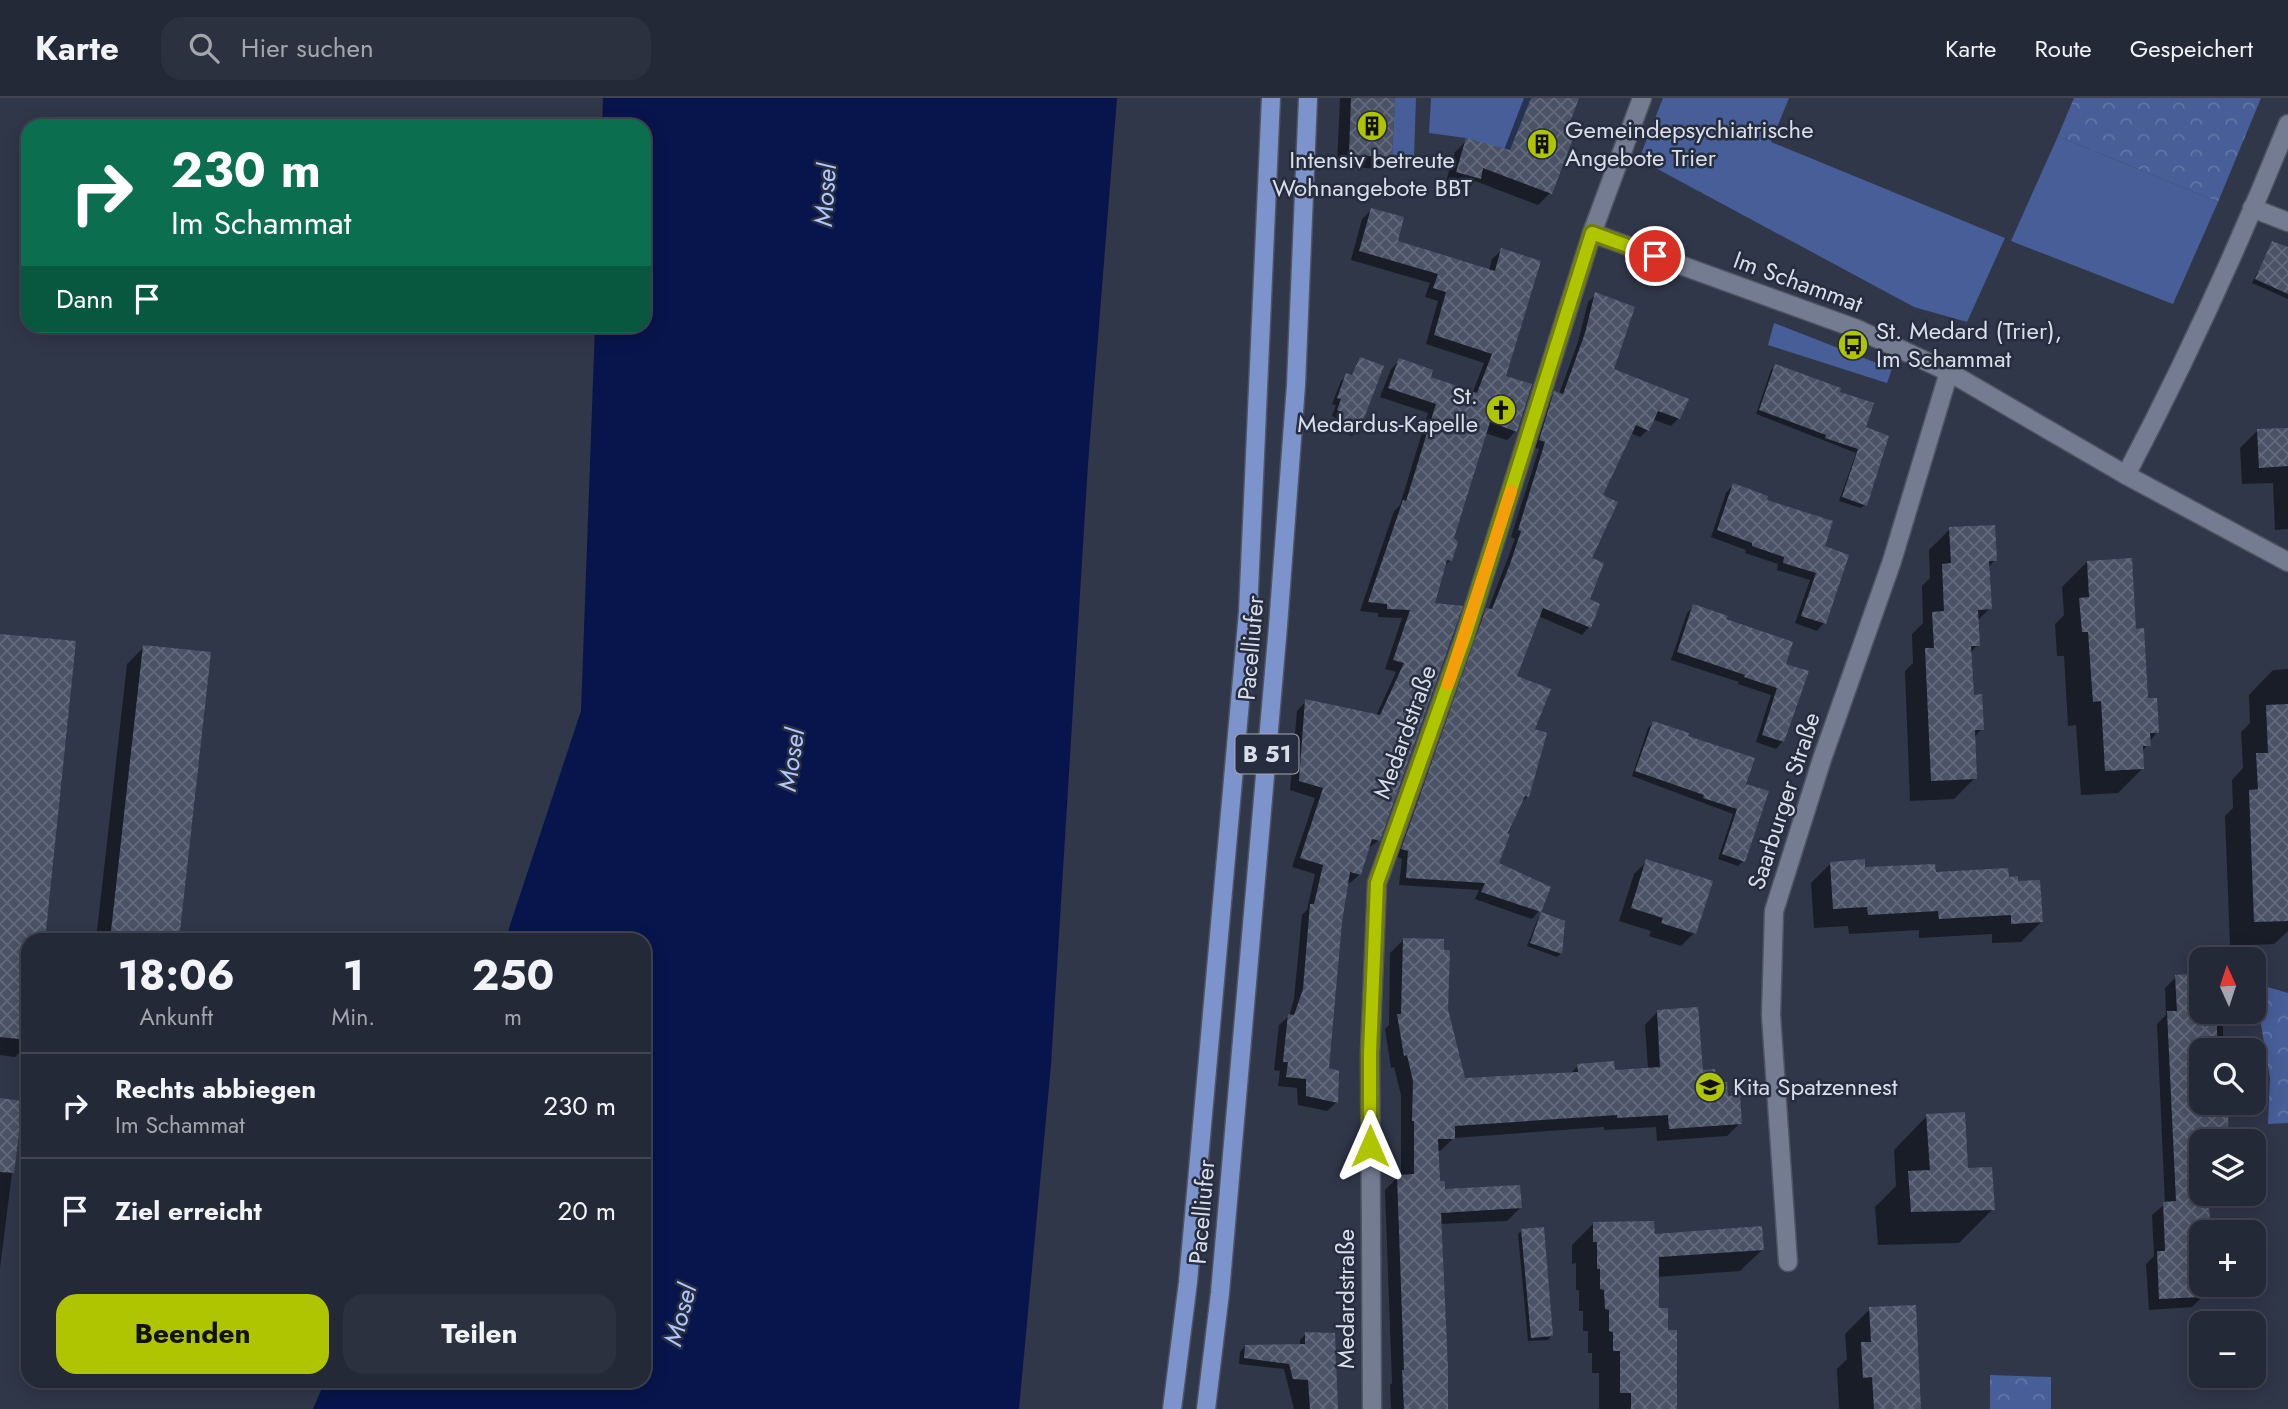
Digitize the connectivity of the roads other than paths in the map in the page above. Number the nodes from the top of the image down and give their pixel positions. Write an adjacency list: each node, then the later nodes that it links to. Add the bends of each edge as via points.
1 (1271, 98): 12 (main road, Pacelliufer / B 51, via 1248,612 1188,1282)
2 (1308, 98): 13 (main road, Pacelliufer / B 51, via 1296,386 1280,599)
3 (1642, 98): 7 (street, Medardstraße)
4 (2288, 124): 5 (street)
5 (2252, 208): 6 (street); 9 (street)
6 (2288, 222)
7 (1592, 233): 8 (street, Im Schammat, via 1857,329); 14 (street, Medardstraße, via 1465,636 1377,883 1370,1053)
8 (1949, 372): 9 (street, Im Schammat); 11 (street, Saarburger Straße, via 1892,561 1774,911 1771,1015)
9 (2126, 475): 10 (street, Im Schammat)
10 (2288, 562)
11 (1788, 1262)
12 (1172, 1409)
13 (1206, 1409)
14 (1372, 1409)

